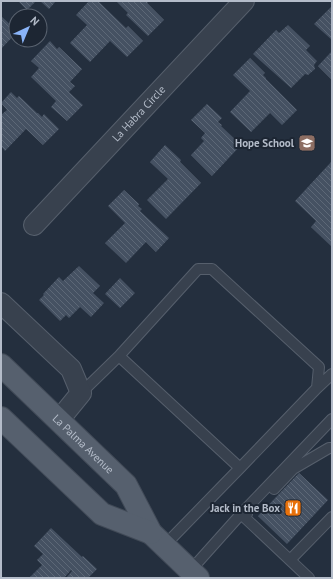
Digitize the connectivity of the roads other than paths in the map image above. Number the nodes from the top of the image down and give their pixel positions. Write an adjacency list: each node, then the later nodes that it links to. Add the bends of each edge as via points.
1 (244, 1): 2 (street, La Habra Circle)
2 (34, 225)
3 (1, 302): 8 (street, via 71,369)
4 (119, 356): 7 (lane, via 198,269 212,269 319,367); 8 (lane); 13 (lane)
5 (1, 365): 11 (main road, La Palma Avenue)
6 (332, 374): 7 (lane)
7 (317, 388): 13 (lane)
8 (82, 393): 11 (street)
9 (1, 418): 16 (main road, La Palma Avenue, via 102,514)
10 (332, 419): 14 (lane)
11 (59, 420): 16 (main road, La Palma Avenue, via 126,485)
12 (332, 448): 14 (lane, via 293,469 250,514)
13 (240, 468): 16 (lane)
14 (241, 514): 17 (lane); 18 (lane)
15 (332, 516): 17 (lane)
16 (157, 540): 18 (main road, La Palma Avenue)
17 (290, 560): 19 (lane)
18 (194, 574)
19 (310, 578)

